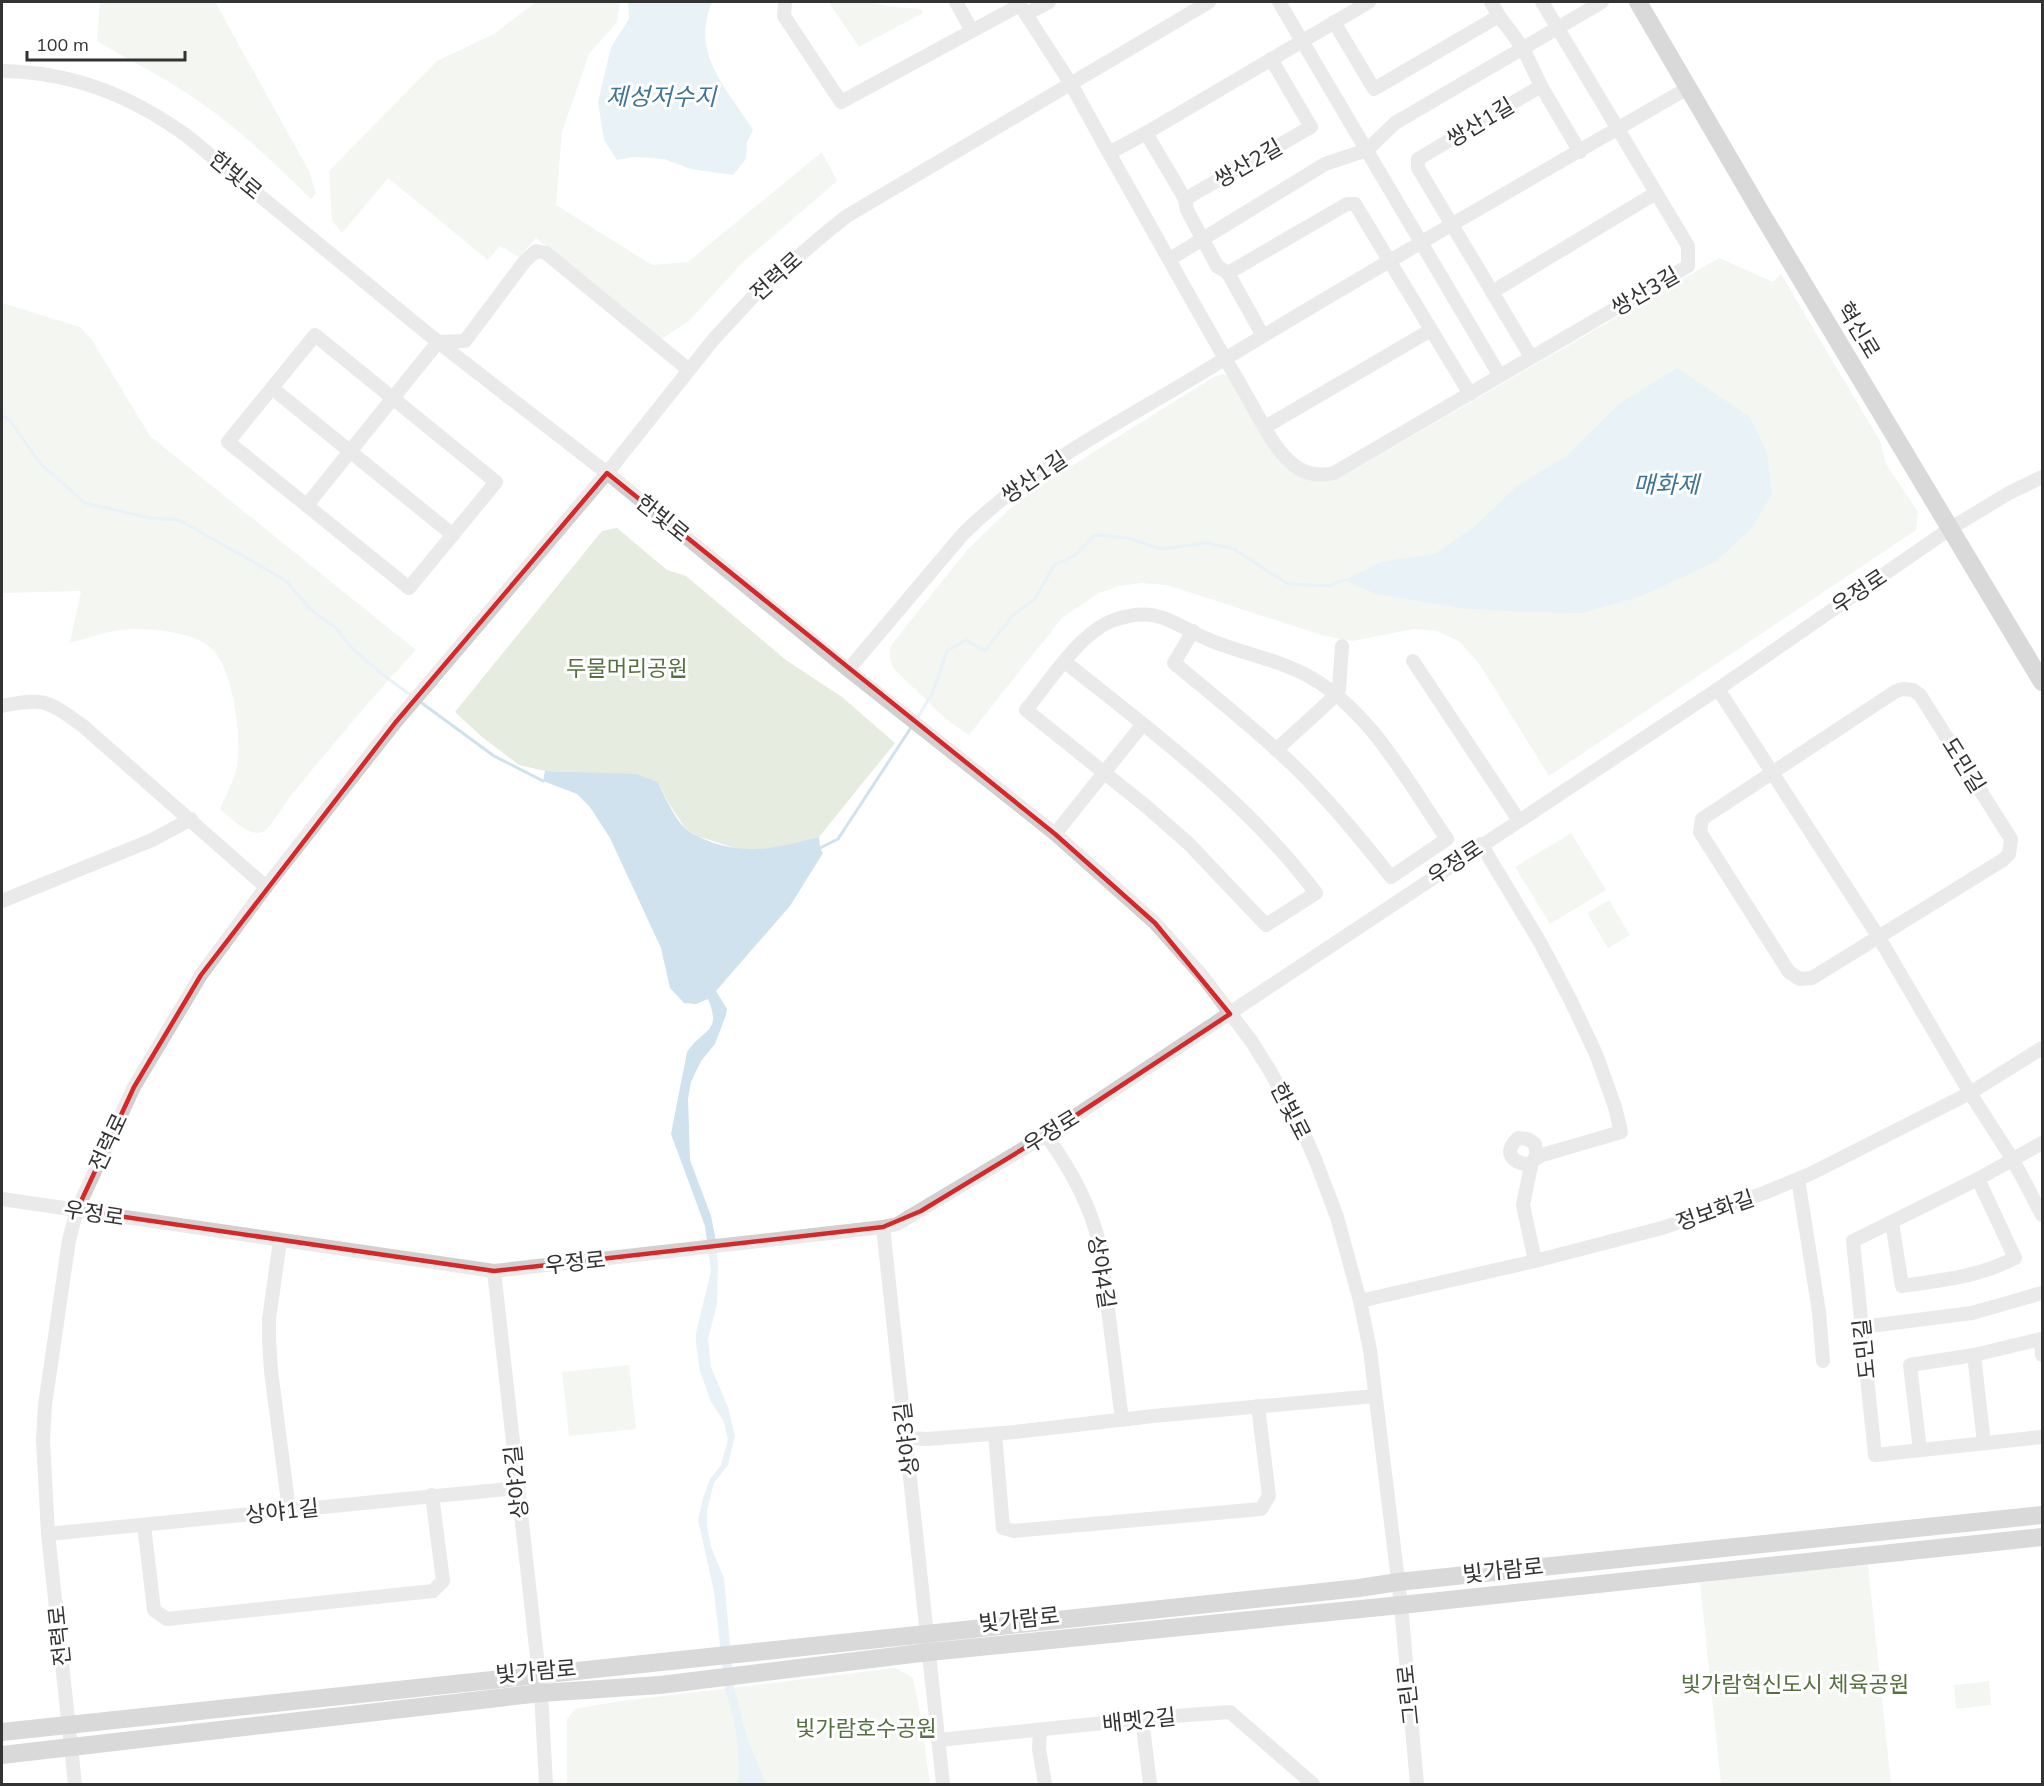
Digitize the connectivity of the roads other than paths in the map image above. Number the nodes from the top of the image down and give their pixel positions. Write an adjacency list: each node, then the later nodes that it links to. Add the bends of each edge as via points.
1 (785, 2): 15 (street, via 784,16 841,102)
2 (956, 2): 15 (street)
3 (1049, 2): 11 (street)
4 (1209, 2): 20 (street, 전력로)
5 (1279, 2): 16 (street)
6 (1369, 2): 13 (street)
7 (1491, 2): 12 (street)
8 (1542, 2): 14 (street)
9 (1602, 2): 14 (street)
10 (1638, 2): 22 (main road, 혁신로)
11 (1021, 7): 15 (street); 20 (street)
12 (1499, 16): 13 (street, via 1374,89); 17 (street)
13 (1335, 22): 16 (street)
14 (1557, 28): 17 (street); 23 (street)
15 (972, 31)
16 (1302, 41): 18 (street); 25 (street)
17 (1523, 48): 21 (street); 25 (street, via 1395,123)
18 (1271, 59): 24 (street); 29 (street, 쌍산2길, via 1311,127)
19 (2, 71): 39 (street, 한빛로, via 65,77 152,112 207,152)
20 (1071, 84): 27 (street); 42 (street, 전력로, via 847,216 761,288)
21 (1540, 86): 26 (street, 쌍산1길); 30 (street, 쌍산1길, via 1418,159 1418,168)
22 (1688, 88): 23 (street, 쌍산1길); 52 (main road, 혁신로)
23 (1618, 129): 26 (street, 쌍산1길); 28 (street, 쌍산3길)
24 (1146, 133): 27 (street); 29 (street)
25 (1367, 150): 31 (street, via 1325,164); 32 (street)
26 (1580, 152): 30 (street, 쌍산1길)
27 (1109, 153): 33 (street)
28 (1656, 193): 36 (street); 40 (street, 쌍산3길, via 1688,246 1688,266)
29 (1185, 199): 31 (street)
30 (1452, 226): 32 (street, 쌍산1길); 36 (street)
31 (1202, 238): 33 (street); 35 (street, via 1217,266)
32 (1421, 244): 34 (street, 쌍산1길); 43 (street)
33 (1170, 259): 41 (street)
34 (1389, 262): 35 (street, via 1355,204 1347,204); 37 (street); 38 (street, 쌍산1길)
35 (1228, 273): 38 (street)
36 (1492, 292): 40 (street)
37 (1431, 330): 45 (street); 47 (street)
38 (1263, 336): 41 (street, 쌍산1길)
39 (438, 342): 42 (street, via 465,341 525,261 540,250); 46 (street); 49 (street, 한빛로)
40 (1531, 357): 43 (street, 쌍산3길)
41 (1225, 358): 47 (street, 쌍산3길); 58 (street, 쌍산1길, via 1042,469 1000,500 943,556)
42 (688, 370): 49 (street, 전력로)
43 (1500, 376): 45 (street, 쌍산3길)
44 (272, 388): 46 (street, via 315,335); 48 (street); 51 (street, via 228,442)
45 (1470, 394): 47 (street, 쌍산3길, via 1334,473 1322,475 1296,467 1281,453)
46 (392, 398): 48 (street); 53 (street, via 496,482)
47 (1265, 427)
48 (350, 451): 51 (street); 53 (street)
49 (607, 472): 58 (street, 한빛로); 71 (street, 전력로, via 395,723)
50 (2043, 477): 52 (street, 우정로)
51 (307, 506): 53 (street, via 409,588)
52 (1951, 528): 59 (main road, 혁신로); 60 (street, 우정로)
53 (453, 534)
54 (1193, 631): 57 (street, via 1155,615 1128,616 1090,632); 61 (street, via 1300,672); 64 (street, via 1174,663)
55 (1342, 646): 61 (street)
56 (1413, 661): 68 (street)
57 (1065, 662): 63 (street); 65 (street, via 1026,710)
58 (848, 670): 69 (street, 한빛로)
59 (2043, 682)
60 (1718, 689): 66 (street); 68 (street, 우정로)
61 (1335, 696): 64 (street); 64 (street, via 1375,734 1447,839 1391,877 1336,810)
62 (2, 706): 67 (street, via 29,700 52,704)
63 (1143, 724): 65 (street); 65 (street, via 1244,811 1316,893 1266,925 1189,844)
64 (1276, 750)
65 (1105, 772): 69 (street)
66 (1771, 772): 73 (street); 73 (street, 도민길, via 1702,819 1700,832 1789,972 1800,979 1812,978); 73 (street, 도민길, via 1896,691 1912,690 1920,695 2011,839 2011,846 2003,860)
67 (191, 819): 71 (street); 72 (street, via 152,840)
68 (1518, 819): 70 (street, 우정로)
69 (1055, 834): 74 (street, 한빛로, via 1155,923)
70 (1482, 844): 74 (street, 우정로); 88 (street, via 1566,991 1596,1054 1621,1132 1534,1162 1523,1205)
71 (266, 887): 83 (street, 전력로, via 201,975 134,1088)
72 (2, 901)
73 (1878, 936): 76 (street)
74 (1230, 1014): 77 (street, 우정로); 91 (street, 한빛로, via 1270,1071 1300,1125 1329,1195)
75 (2043, 1048): 76 (street, 정보화길)
76 (1970, 1094): 79 (street); 80 (street, 정보화길)
77 (1046, 1135): 86 (street, 우정로, via 921,1211); 98 (street, 상야4길, via 1079,1186 1094,1221)
78 (2043, 1143): 79 (street, 도민길)
79 (2013, 1160): 81 (street, 도민길); 84 (street)
80 (1798, 1179): 88 (street, 정보화길, via 1662,1228); 95 (street)
81 (1978, 1179): 85 (street, 도민길); 85 (street, via 2015,1258 1993,1269 1902,1286)
82 (2, 1199): 83 (street, 우정로)
83 (77, 1210): 87 (street, 우정로); 109 (street, 전력로, via 69,1240 45,1405)
84 (2043, 1215)
85 (1892, 1222): 92 (street, 도민길, via 1853,1241)
86 (883, 1227): 89 (street, 우정로); 101 (street, 상야3길)
87 (280, 1240): 89 (street, 우정로); 106 (street, via 269,1339)
88 (1535, 1261): 91 (street, 정보화길)
89 (494, 1271): 104 (street, 상야2길)
90 (2043, 1293): 92 (street, via 1972,1313)
91 (1360, 1301): 96 (street, 한빛로)
92 (1862, 1327): 103 (street, 도민길, via 1875,1455)
93 (2043, 1354): 94 (street, 도민길, via 2041,1339)
94 (1974, 1356): 102 (street); 103 (street, 도민길, via 1910,1365)
95 (1823, 1361)
96 (1375, 1396): 97 (street); 111 (street, 한빛로)
97 (1258, 1406): 98 (street); 99 (street, via 1269,1496 1261,1509 1003,1528)
98 (1122, 1420): 99 (street)
99 (995, 1434): 101 (street)
100 (2043, 1437): 102 (street, 도민길)
101 (907, 1438): 113 (street, 상야3길)
102 (1984, 1443): 103 (street, 도민길)
103 (1920, 1450)
104 (517, 1488): 105 (street, 상야1길); 115 (street, 상야2길)
105 (432, 1495): 106 (street, 상야1길); 108 (street, via 443,1581 433,1591 167,1619 154,1610)
106 (289, 1510): 108 (street, 상야1길)
107 (2043, 1515): 111 (main road, 빛가람로)
108 (144, 1525): 109 (street, 상야1길)
109 (48, 1534): 118 (street, 전력로)
110 (2043, 1537): 112 (main road, 빛가람로)
111 (1398, 1582): 112 (street, 한빛로); 113 (main road, 빛가람로)
112 (1401, 1605): 114 (main road, 빛가람로); 130 (street, 그린로)
113 (927, 1633): 114 (street, 상야3길); 115 (main road, 빛가람로)
114 (929, 1652): 116 (main road, 빛가람로, via 660,1685); 121 (street, 상야3길)
115 (539, 1674): 116 (street, 상야2길); 118 (main road, 빛가람로)
116 (541, 1694): 122 (main road, 빛가람로); 125 (street, 상야2길)
117 (1142, 1719): 119 (street, 배멧2길); 128 (street); 129 (street, 배멧2길, via 1230,1712)
118 (69, 1725): 120 (main road, 빛가람로); 122 (street, 전력로)
119 (1040, 1730): 121 (street, 배멧2길); 127 (street)
120 (2, 1732)
121 (939, 1740): 126 (street, 상야3길)
122 (71, 1748): 123 (main road, 빛가람로); 124 (street, 전력로)
123 (2, 1755)
124 (75, 1785)
125 (546, 1785)
126 (943, 1785)
127 (1044, 1785)
128 (1150, 1785)
129 (1313, 1785)
130 (1417, 1785)

